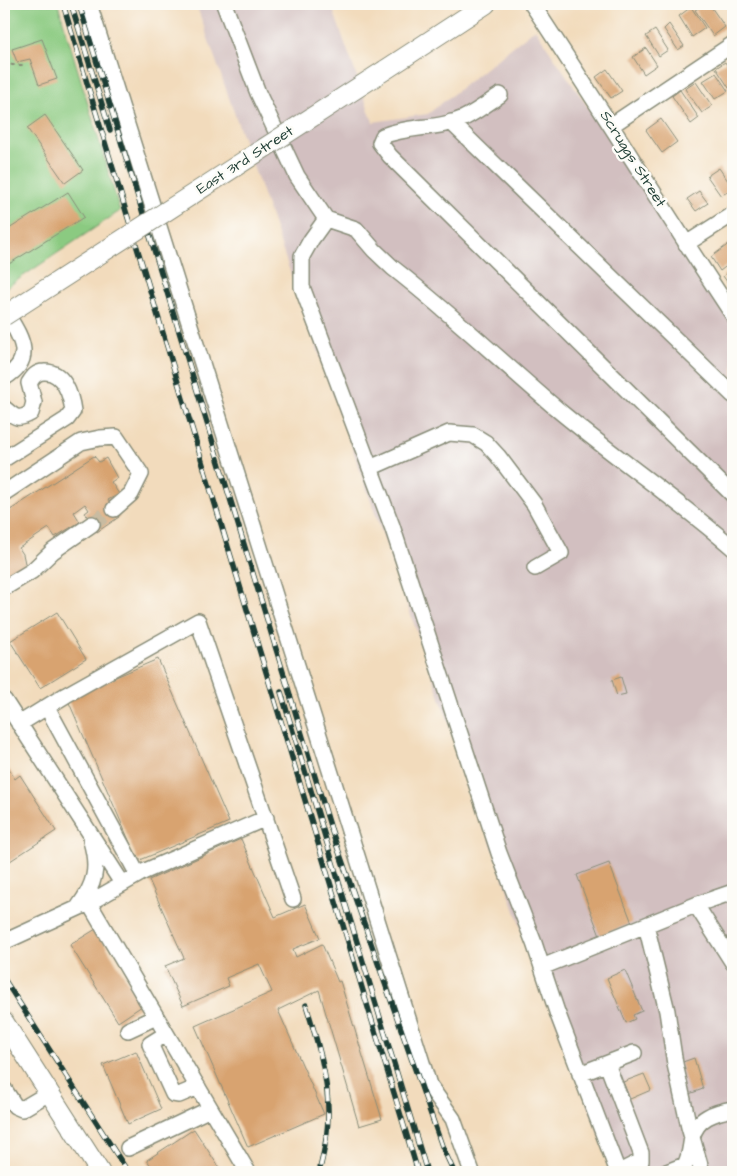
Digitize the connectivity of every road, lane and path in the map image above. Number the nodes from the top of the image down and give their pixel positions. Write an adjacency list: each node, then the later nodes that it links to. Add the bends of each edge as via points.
1 (89, 4): 60 (street, via 429,1085 453,1119)
2 (224, 4): 12 (street, via 258,93 297,176)
3 (486, 4): 16 (main road, East 3rd Street, bridge)
4 (532, 4): 10 (street, Scruggs Street)
5 (733, 44): 10 (street)
6 (4, 60): 7 (path, via 12,65)
7 (26, 65)
8 (500, 95): 9 (street, via 463,119)
9 (451, 122): 18 (street); 23 (street, via 396,130 383,136 380,143)
10 (612, 125): 13 (street, Scruggs Street)
11 (733, 214): 13 (street)
12 (326, 219): 21 (street, via 302,256 302,287); 26 (street, via 356,229 393,268 563,414)
13 (686, 244): 15 (street, Scruggs Street)
14 (4, 310): 17 (street, via 21,337 23,356 18,368)
15 (732, 310)
16 (4, 316)
17 (4, 378)
18 (733, 395)
19 (4, 408): 20 (street, via 14,417 32,413 34,402 29,383 34,375 50,372 66,386 73,411 67,419)
20 (4, 459)
21 (370, 468): 27 (street, via 449,433 472,435 486,443 534,504 561,553); 43 (street, via 499,853)
22 (4, 493): 24 (street, via 82,442 116,437 141,474 131,494)
23 (733, 495)
24 (114, 509)
25 (92, 524): 28 (street)
26 (733, 548)
27 (535, 568)
28 (4, 588)
29 (4, 700): 31 (street)
30 (47, 707): 31 (street); 32 (street, via 198,621); 34 (street)
31 (19, 724): 33 (street)
32 (266, 818): 34 (street); 37 (street)
33 (83, 822): 35 (street); 38 (street, via 96,855 92,887)
34 (138, 875): 35 (street)
35 (122, 883): 38 (street)
36 (733, 892): 39 (street)
37 (293, 899)
38 (83, 905): 41 (street); 44 (street)
39 (696, 905): 40 (street); 42 (street)
40 (646, 925): 43 (street); 56 (street)
41 (4, 942)
42 (733, 963)
43 (542, 967): 50 (street)
44 (156, 1017): 46 (street); 47 (street)
45 (4, 1022): 53 (main road)
46 (128, 1030)
47 (166, 1034): 51 (street); 51 (street, via 150,1044 173,1094)
48 (634, 1053): 49 (street)
49 (607, 1064): 50 (street); 61 (street, via 641,1153 641,1161)
50 (580, 1074): 61 (street)
51 (198, 1088): 54 (street)
52 (4, 1089): 53 (street, via 15,1106 22,1109)
53 (49, 1093): 58 (main road)
54 (210, 1109): 57 (street); 59 (street)
55 (733, 1109): 56 (street, via 718,1111 700,1120)
56 (692, 1136): 62 (street, via 690,1156 685,1165); 63 (street)
57 (128, 1148)
58 (100, 1172)
59 (248, 1172)
60 (472, 1172)
61 (618, 1172)
62 (667, 1172)
63 (702, 1172)

